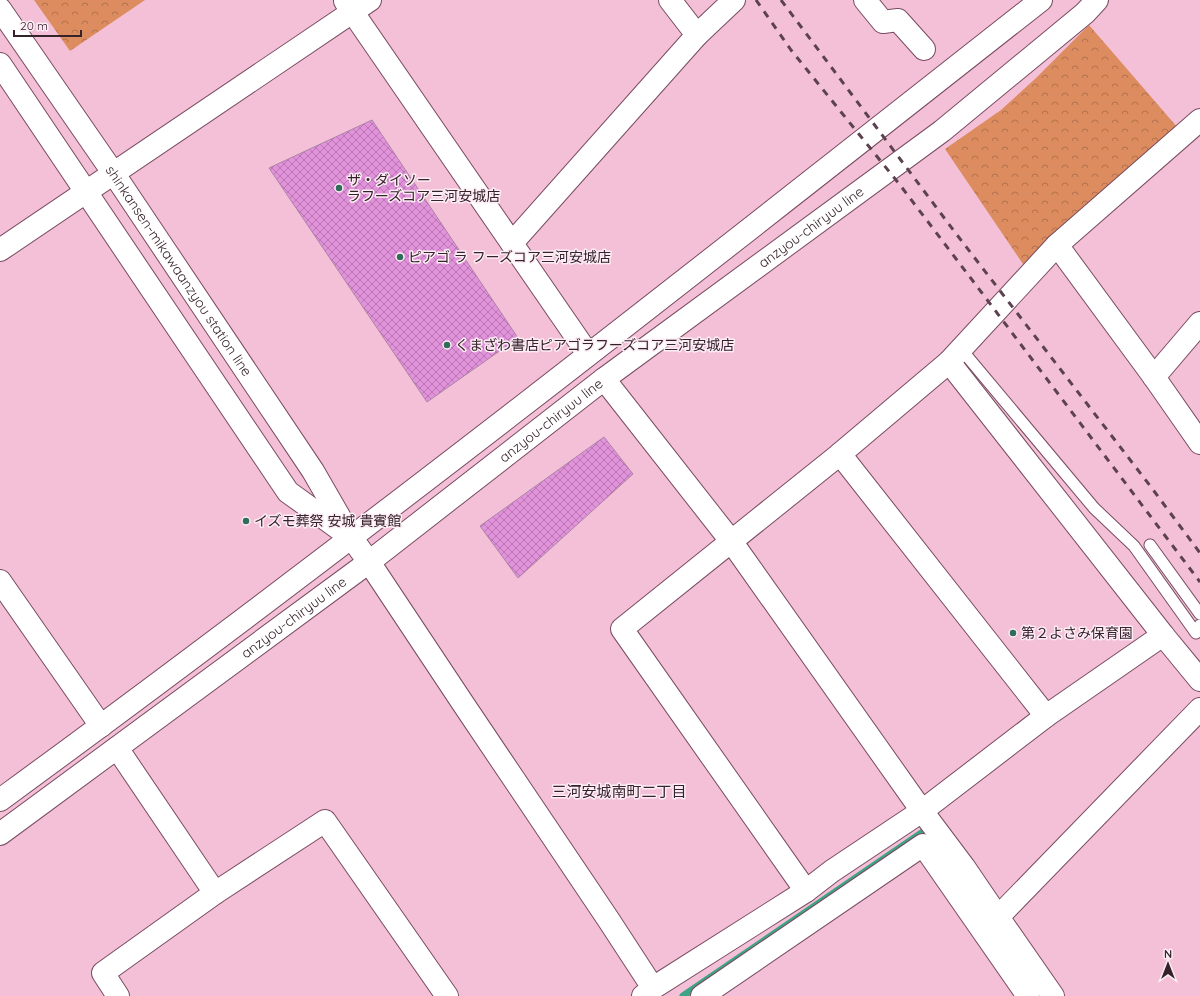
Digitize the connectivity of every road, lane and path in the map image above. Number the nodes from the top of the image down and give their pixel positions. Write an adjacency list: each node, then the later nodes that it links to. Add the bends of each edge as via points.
1 (370, 0): 7 (street)
2 (670, 0): 9 (street)
3 (734, 0): 9 (street)
4 (865, 0): 10 (street, via 883,22 898,20)
5 (1041, 0): 19 (street, anzyou-chiryuu line)
6 (1097, 0): 22 (street, anzyou-chiryuu line, via 1086,13 942,131)
7 (348, 6): 13 (street); 15 (street)
8 (0, 9): 13 (street, shinkansen-mikawaanzyou station line)
9 (697, 35): 15 (street)
10 (924, 49)
11 (0, 64): 14 (street, shinkansen-mikawaanzyou station line)
12 (1200, 120): 16 (street)
13 (114, 174): 14 (street); 25 (street, shinkansen-mikawaanzyou station line, via 313,471)
14 (87, 192): 17 (street); 25 (street, shinkansen-mikawaanzyou station line, via 288,492)
15 (512, 243): 19 (street)
16 (1057, 245): 20 (street); 21 (street)
17 (0, 250)
18 (1200, 323): 21 (street)
19 (588, 354): 25 (street, anzyou-chiryuu line)
20 (955, 355): 24 (street); 31 (lane, via 1094,508 1134,546 1196,633); 32 (street)
21 (1154, 377): 23 (street)
22 (604, 379): 26 (street); 28 (street, anzyou-chiryuu line)
23 (1200, 443)
24 (840, 454): 26 (street); 35 (street)
25 (351, 537): 28 (street, shinkansen-mikawaanzyou station line); 36 (street, anzyou-chiryuu line)
26 (731, 541): 39 (street); 41 (street, via 622,629)
27 (1150, 545): 30 (lane)
28 (369, 562): 37 (street, anzyou-chiryuu line); 44 (street, shinkansen-mikawaanzyou station line)
29 (0, 581): 36 (street)
30 (1200, 614)
31 (1200, 625)
32 (1163, 635): 33 (street); 35 (street)
33 (1200, 680)
34 (1200, 709): 43 (street)
35 (1046, 716): 39 (street)
36 (101, 726): 38 (street, anzyou-chiryuu line)
37 (117, 748): 40 (street, anzyou-chiryuu line); 42 (street)
38 (0, 800)
39 (922, 811): 41 (street); 43 (street, via 964,866)
40 (0, 834)
41 (806, 891): 44 (street)
42 (216, 893): 45 (street, via 103,973); 46 (street, via 325,821)
43 (998, 917): 49 (street)
44 (648, 992)
45 (118, 996)
46 (447, 996)
47 (702, 996): 48 (street, via 923,845)
48 (1028, 996)
49 (1053, 996)

